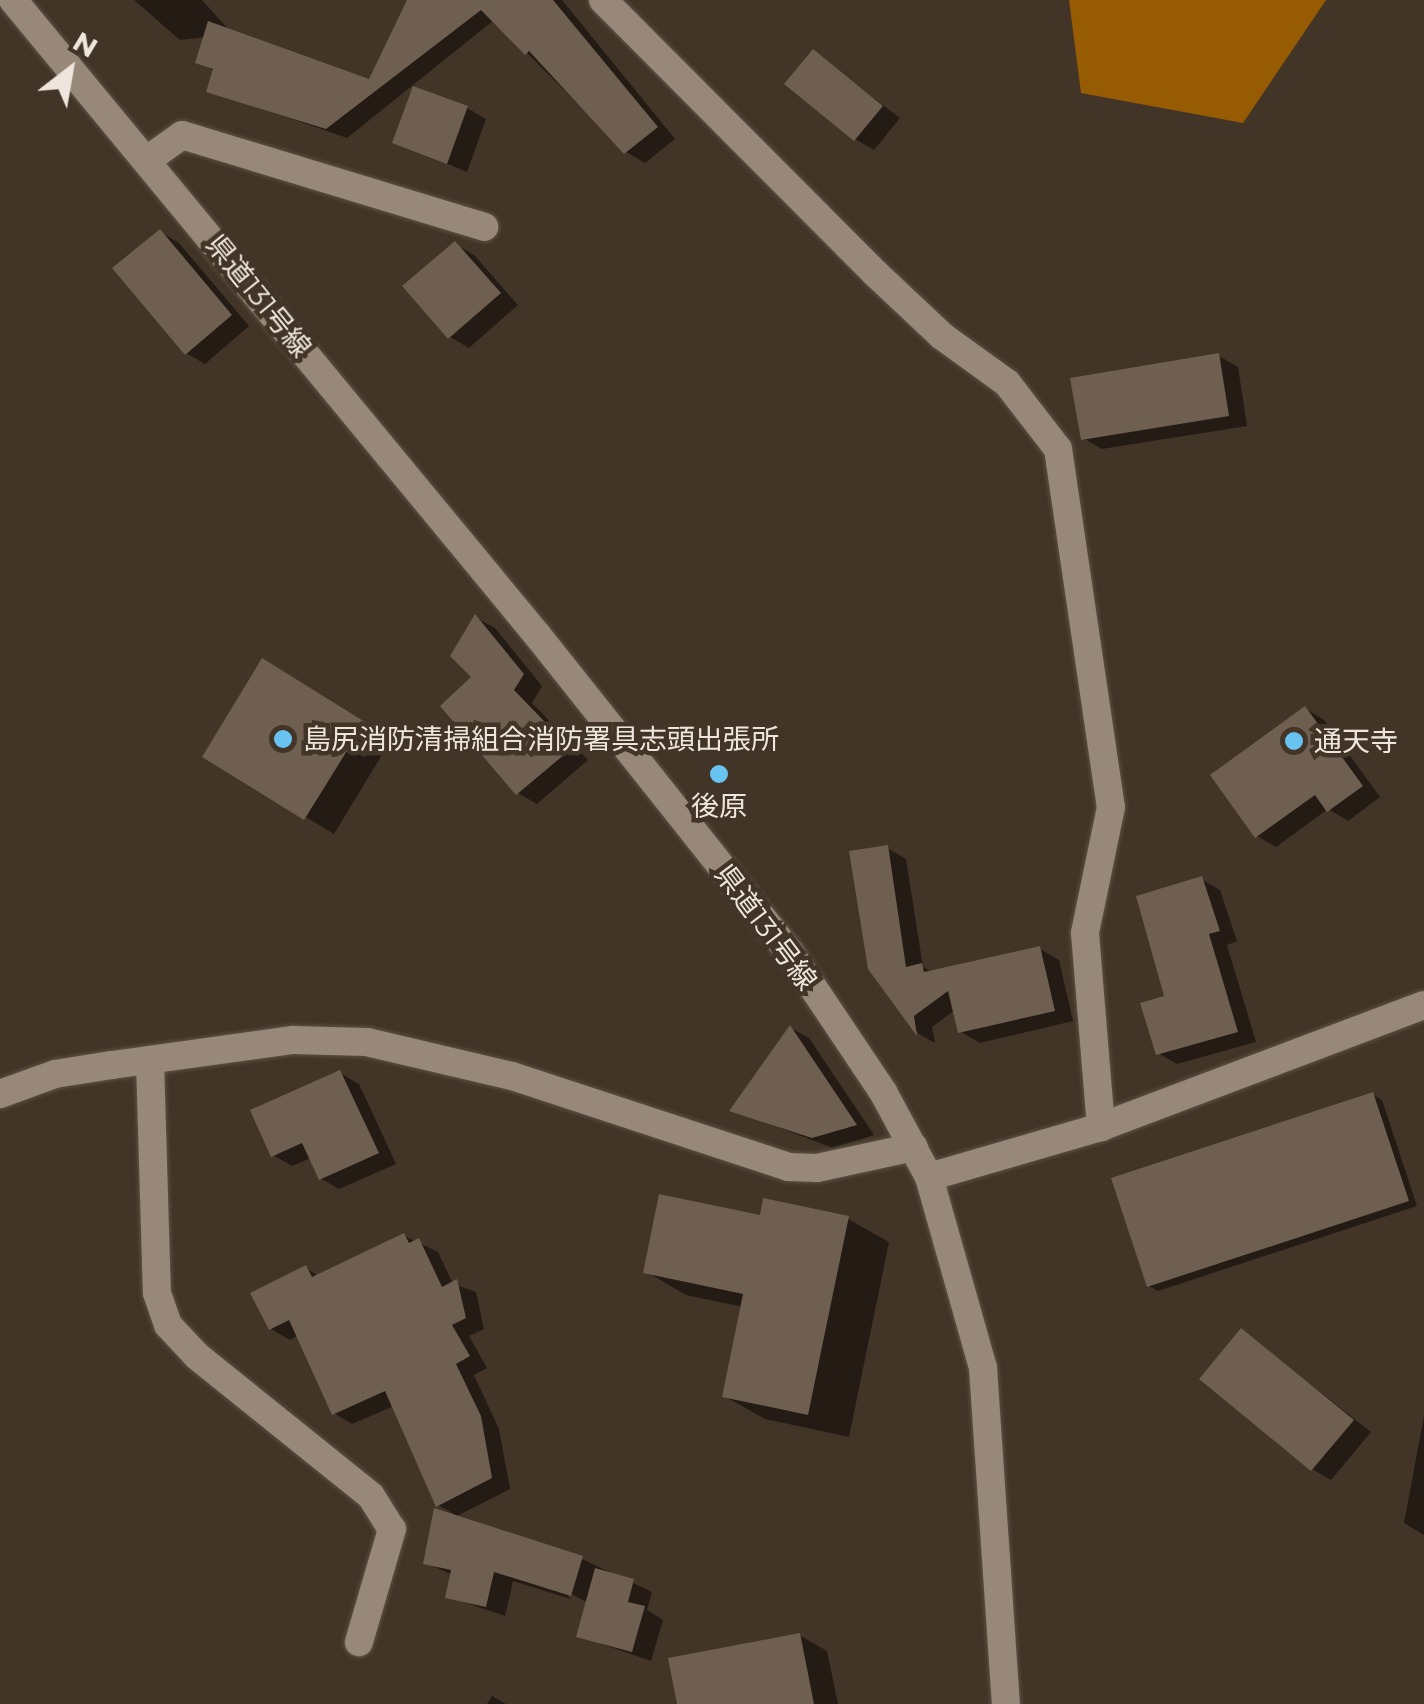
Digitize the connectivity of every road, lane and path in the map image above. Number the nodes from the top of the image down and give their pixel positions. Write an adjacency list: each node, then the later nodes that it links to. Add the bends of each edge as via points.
1 (13, 0): 3 (street, 県道131号線)
2 (603, 0): 8 (street, via 875,273 1007,383 1058,449 1111,807 1084,933)
3 (147, 160): 4 (street, via 182,135); 9 (street, 県道131号線, via 790,954)
4 (484, 227)
5 (1424, 1005): 8 (street)
6 (150, 1061): 7 (street, via 55,1074); 9 (street, via 293,1040 386,1044 531,1082 788,1167 816,1168); 11 (street, via 157,1294 168,1326 371,1496 392,1529)
7 (0, 1094)
8 (1102, 1128): 10 (street)
9 (914, 1147): 10 (street, 県道131号線)
10 (929, 1177): 12 (street, 県道131号線, via 987,1393)
11 (359, 1642)
12 (1006, 1704)

